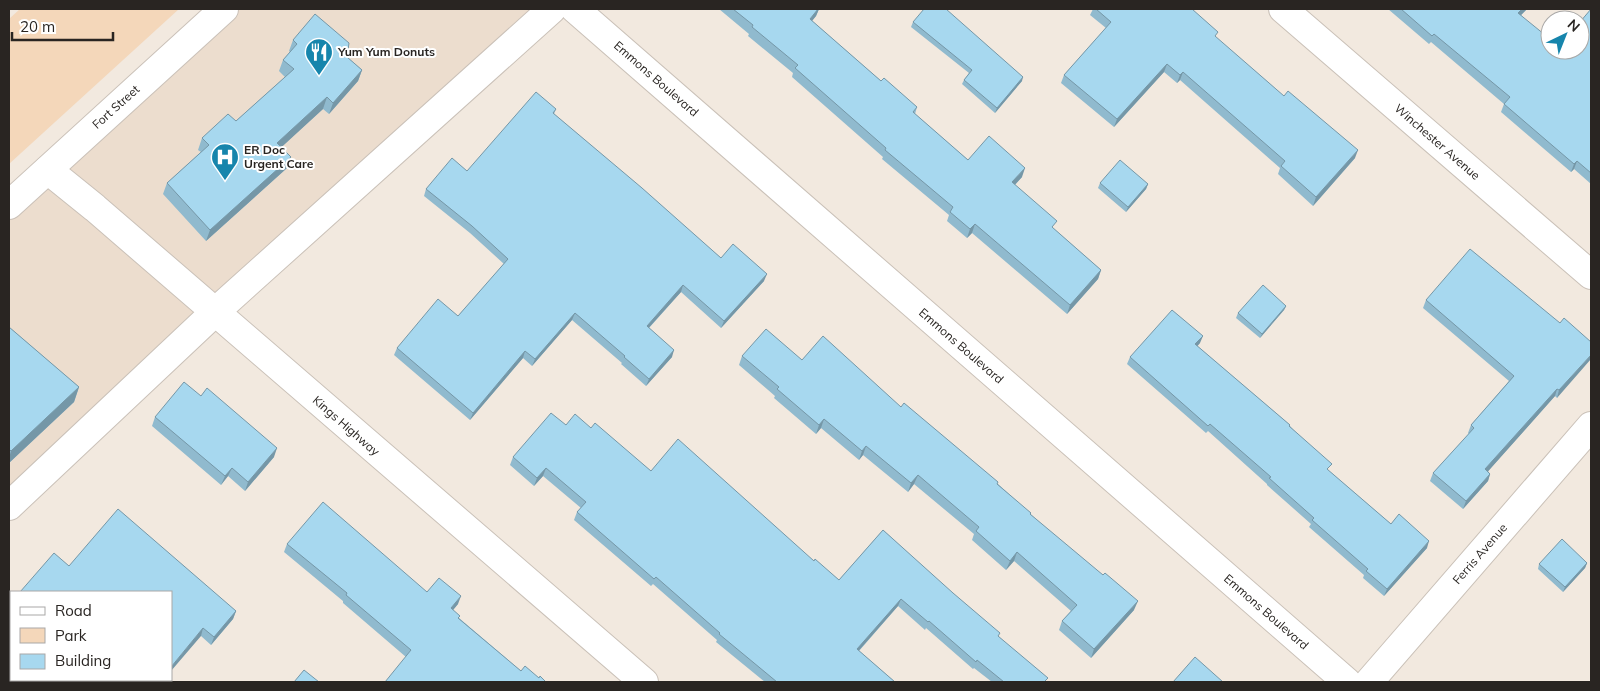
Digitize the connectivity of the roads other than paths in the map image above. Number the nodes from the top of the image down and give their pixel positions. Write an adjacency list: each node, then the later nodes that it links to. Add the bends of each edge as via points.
1 (224, 9): 5 (street, Fort Street)
2 (552, 9): 8 (street)
3 (575, 9): 12 (street, Emmons Boulevard)
4 (1283, 9): 7 (street, Winchester Avenue)
5 (48, 170): 6 (street, Fort Street); 8 (street, Kings Highway)
6 (9, 205)
7 (1591, 275)
8 (215, 312): 10 (street); 11 (street, Kings Highway)
9 (1591, 426): 13 (street, Ferris Avenue)
10 (9, 506)
11 (644, 682)
12 (1347, 682)
13 (1369, 682)

